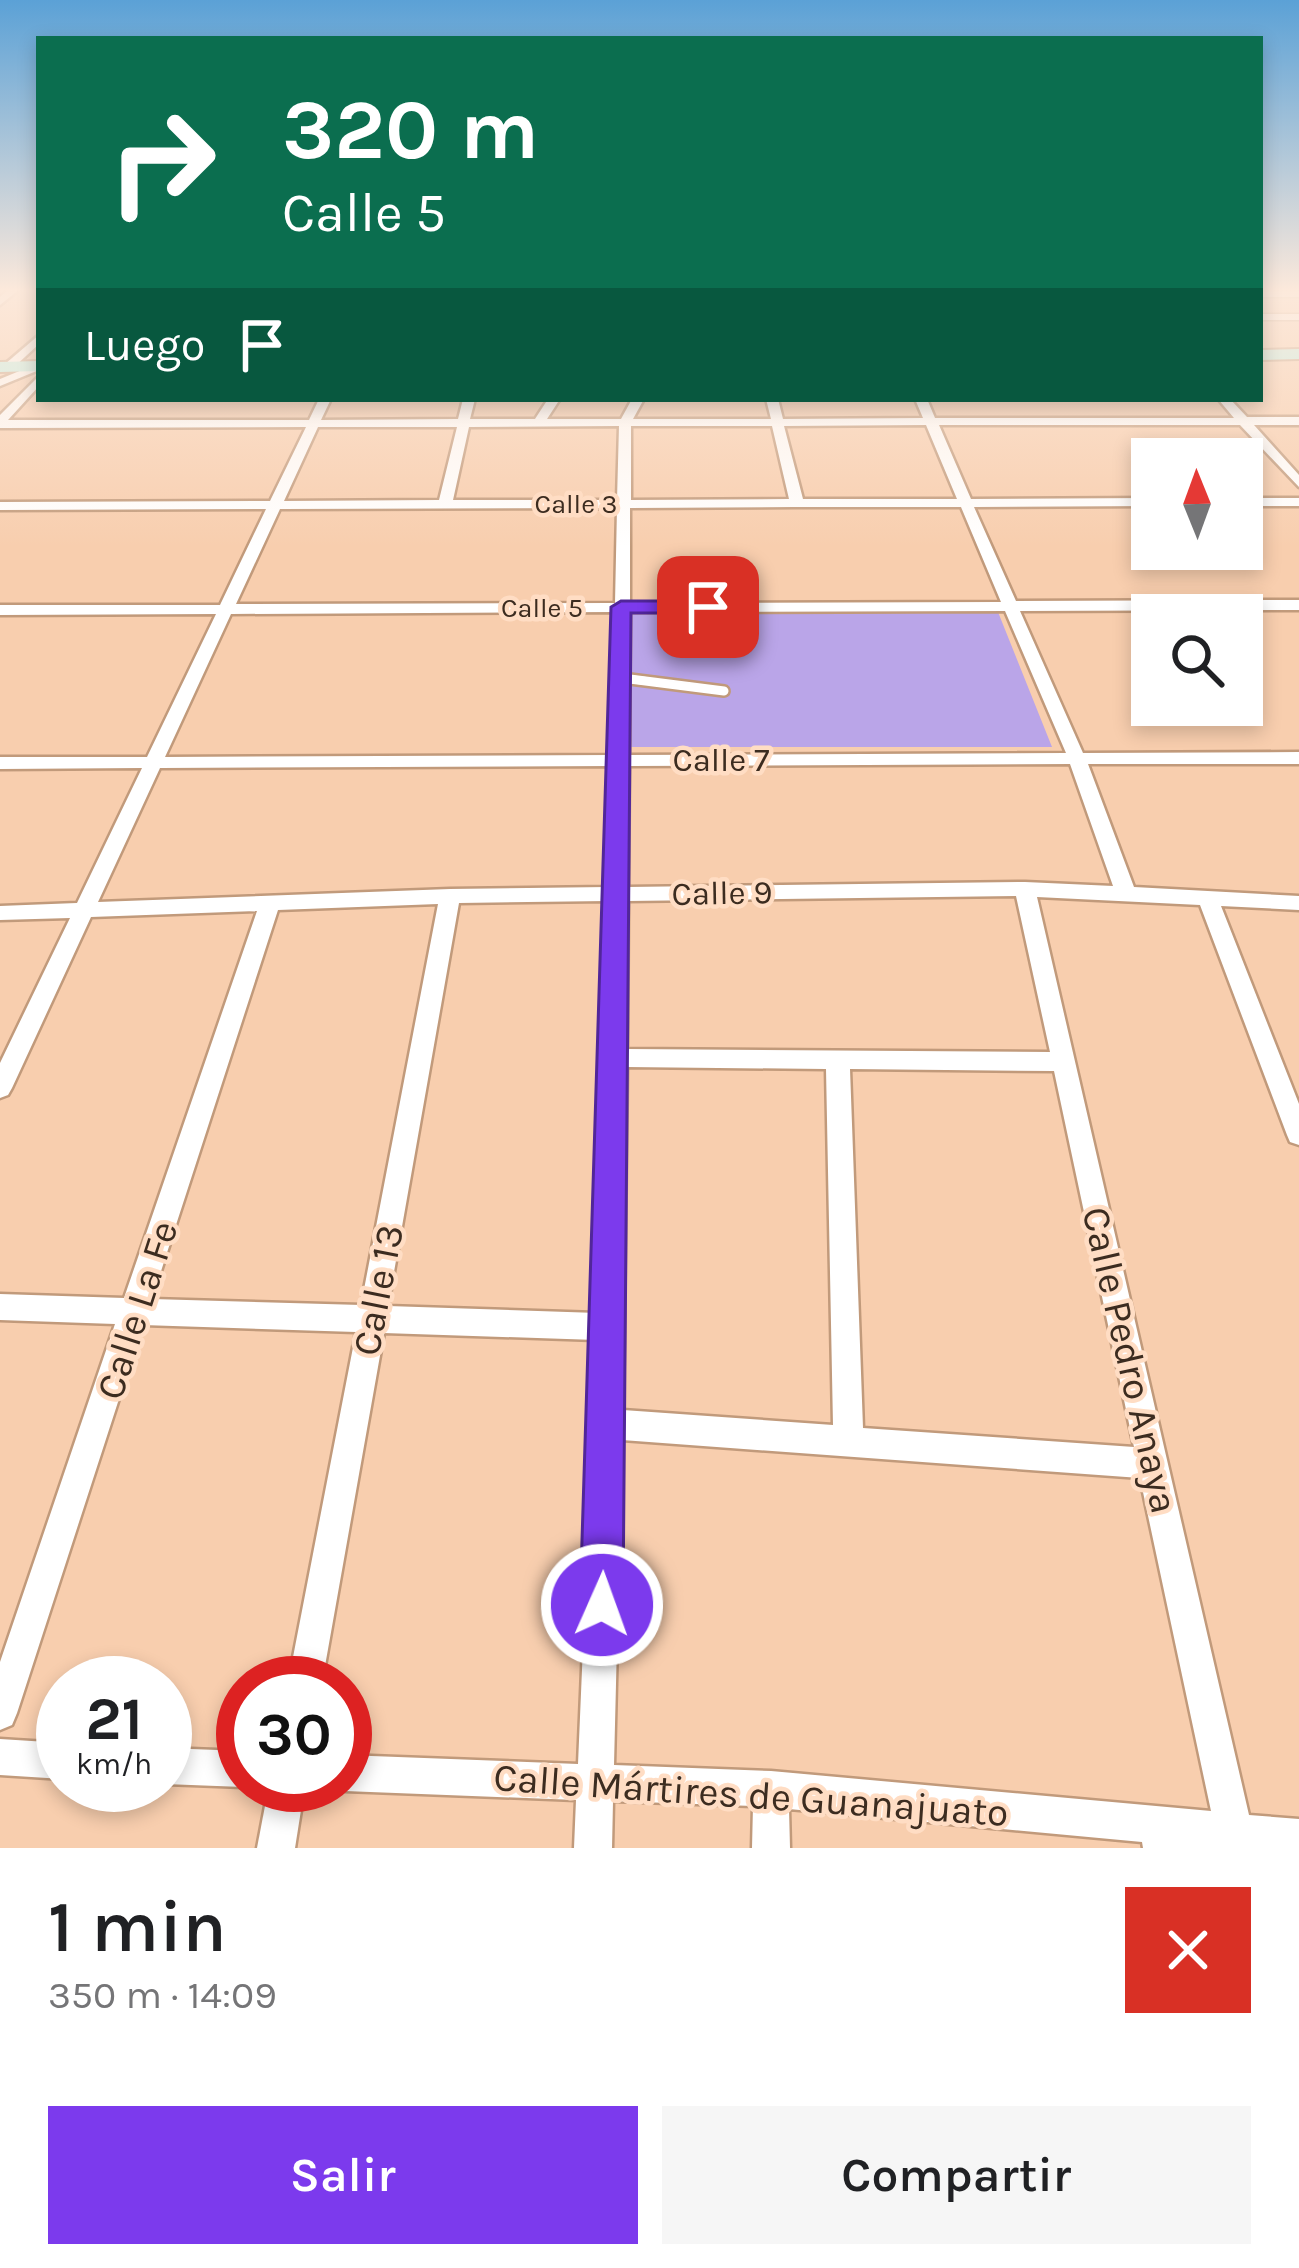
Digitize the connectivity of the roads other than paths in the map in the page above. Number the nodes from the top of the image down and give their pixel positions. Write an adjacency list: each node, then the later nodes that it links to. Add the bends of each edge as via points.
1 (36, 383): 11 (street)
2 (324, 402): 12 (street)
3 (468, 402): 16 (street)
4 (552, 402): 17 (street)
5 (636, 402): 13 (street)
6 (773, 402): 14 (street)
7 (922, 402): 15 (street)
8 (1227, 402): 9 (street)
9 (1244, 421): 10 (street); 15 (street); 18 (street)
10 (1299, 421)
11 (0, 423): 12 (street)
12 (313, 423): 16 (street); 25 (street)
13 (625, 423): 14 (street); 17 (street); 23 (street)
14 (778, 423): 15 (street); 24 (street)
15 (931, 423): 22 (street)
16 (463, 424): 17 (street); 26 (street)
17 (538, 424)
18 (1299, 484)
19 (1131, 502): 22 (street, Calle 3)
20 (1263, 502): 21 (street)
21 (1299, 502)
22 (967, 503): 24 (street, Calle 3); 29 (street)
23 (623, 504): 24 (street, Calle 3); 26 (street, Calle 3); 30 (street)
24 (797, 504)
25 (274, 505): 26 (street, Calle 3); 27 (street, Calle 3); 32 (street)
26 (445, 505)
27 (0, 506)
28 (1299, 604): 29 (street, Calle 5)
29 (1011, 606): 30 (street, Calle 5); 36 (street)
30 (621, 607): 32 (street, Calle 5); 33 (street)
31 (0, 610): 32 (street, Calle 5)
32 (224, 610): 38 (street)
33 (620, 678): 34 (lane); 37 (street)
34 (724, 692)
35 (1299, 758): 36 (street, Calle 7)
36 (1077, 759): 37 (street, Calle 7); 41 (street)
37 (618, 760): 38 (street, Calle 7); 42 (street)
38 (149, 763): 39 (street, Calle 7); 47 (street)
39 (0, 764)
40 (1025, 889): 41 (street, Calle 9); 42 (street, Calle 9); 51 (street, Calle Pedro Anaya)
41 (1125, 890): 44 (street, Calle 9)
42 (617, 894): 43 (street, Calle 9); 49 (street)
43 (450, 896): 46 (street, Calle 9); 56 (street, Calle 13)
44 (1207, 897): 45 (street, Calle 9); 53 (street)
45 (1299, 903)
46 (269, 905): 47 (street, Calle 9); 55 (street, Calle La Fe)
47 (83, 912): 48 (street, Calle 9); 52 (street)
48 (0, 914)
49 (615, 1058): 50 (street); 57 (street)
50 (838, 1060): 51 (street); 59 (street)
51 (1064, 1062): 60 (street, Calle Pedro Anaya)
52 (0, 1088)
53 (1299, 1135)
54 (0, 1307): 55 (street)
55 (138, 1311): 56 (street); 62 (street, Calle La Fe)
56 (372, 1319): 57 (street); 61 (street, Calle 13)
57 (611, 1327): 58 (street)
58 (607, 1424): 59 (street); 66 (street)
59 (848, 1441): 60 (street)
60 (1153, 1464): 69 (street, Calle Pedro Anaya)
61 (310, 1656)
62 (0, 1713)
63 (0, 1757): 64 (street)
64 (36, 1759)
65 (372, 1774): 66 (street, Calle Mártires de Guanajuato)
66 (596, 1786): 67 (street, Calle Mártires de Guanajuato); 73 (street)
67 (771, 1789): 70 (street, Calle Mártires de Guanajuato); 74 (street)
68 (282, 1812): 72 (street)
69 (1234, 1832): 70 (street, Calle Mártires de Guanajuato); 71 (street, Calle Mártires de Guanajuato)
70 (1160, 1836)
71 (1299, 1838)
72 (276, 1848)
73 (593, 1848)
74 (771, 1848)

